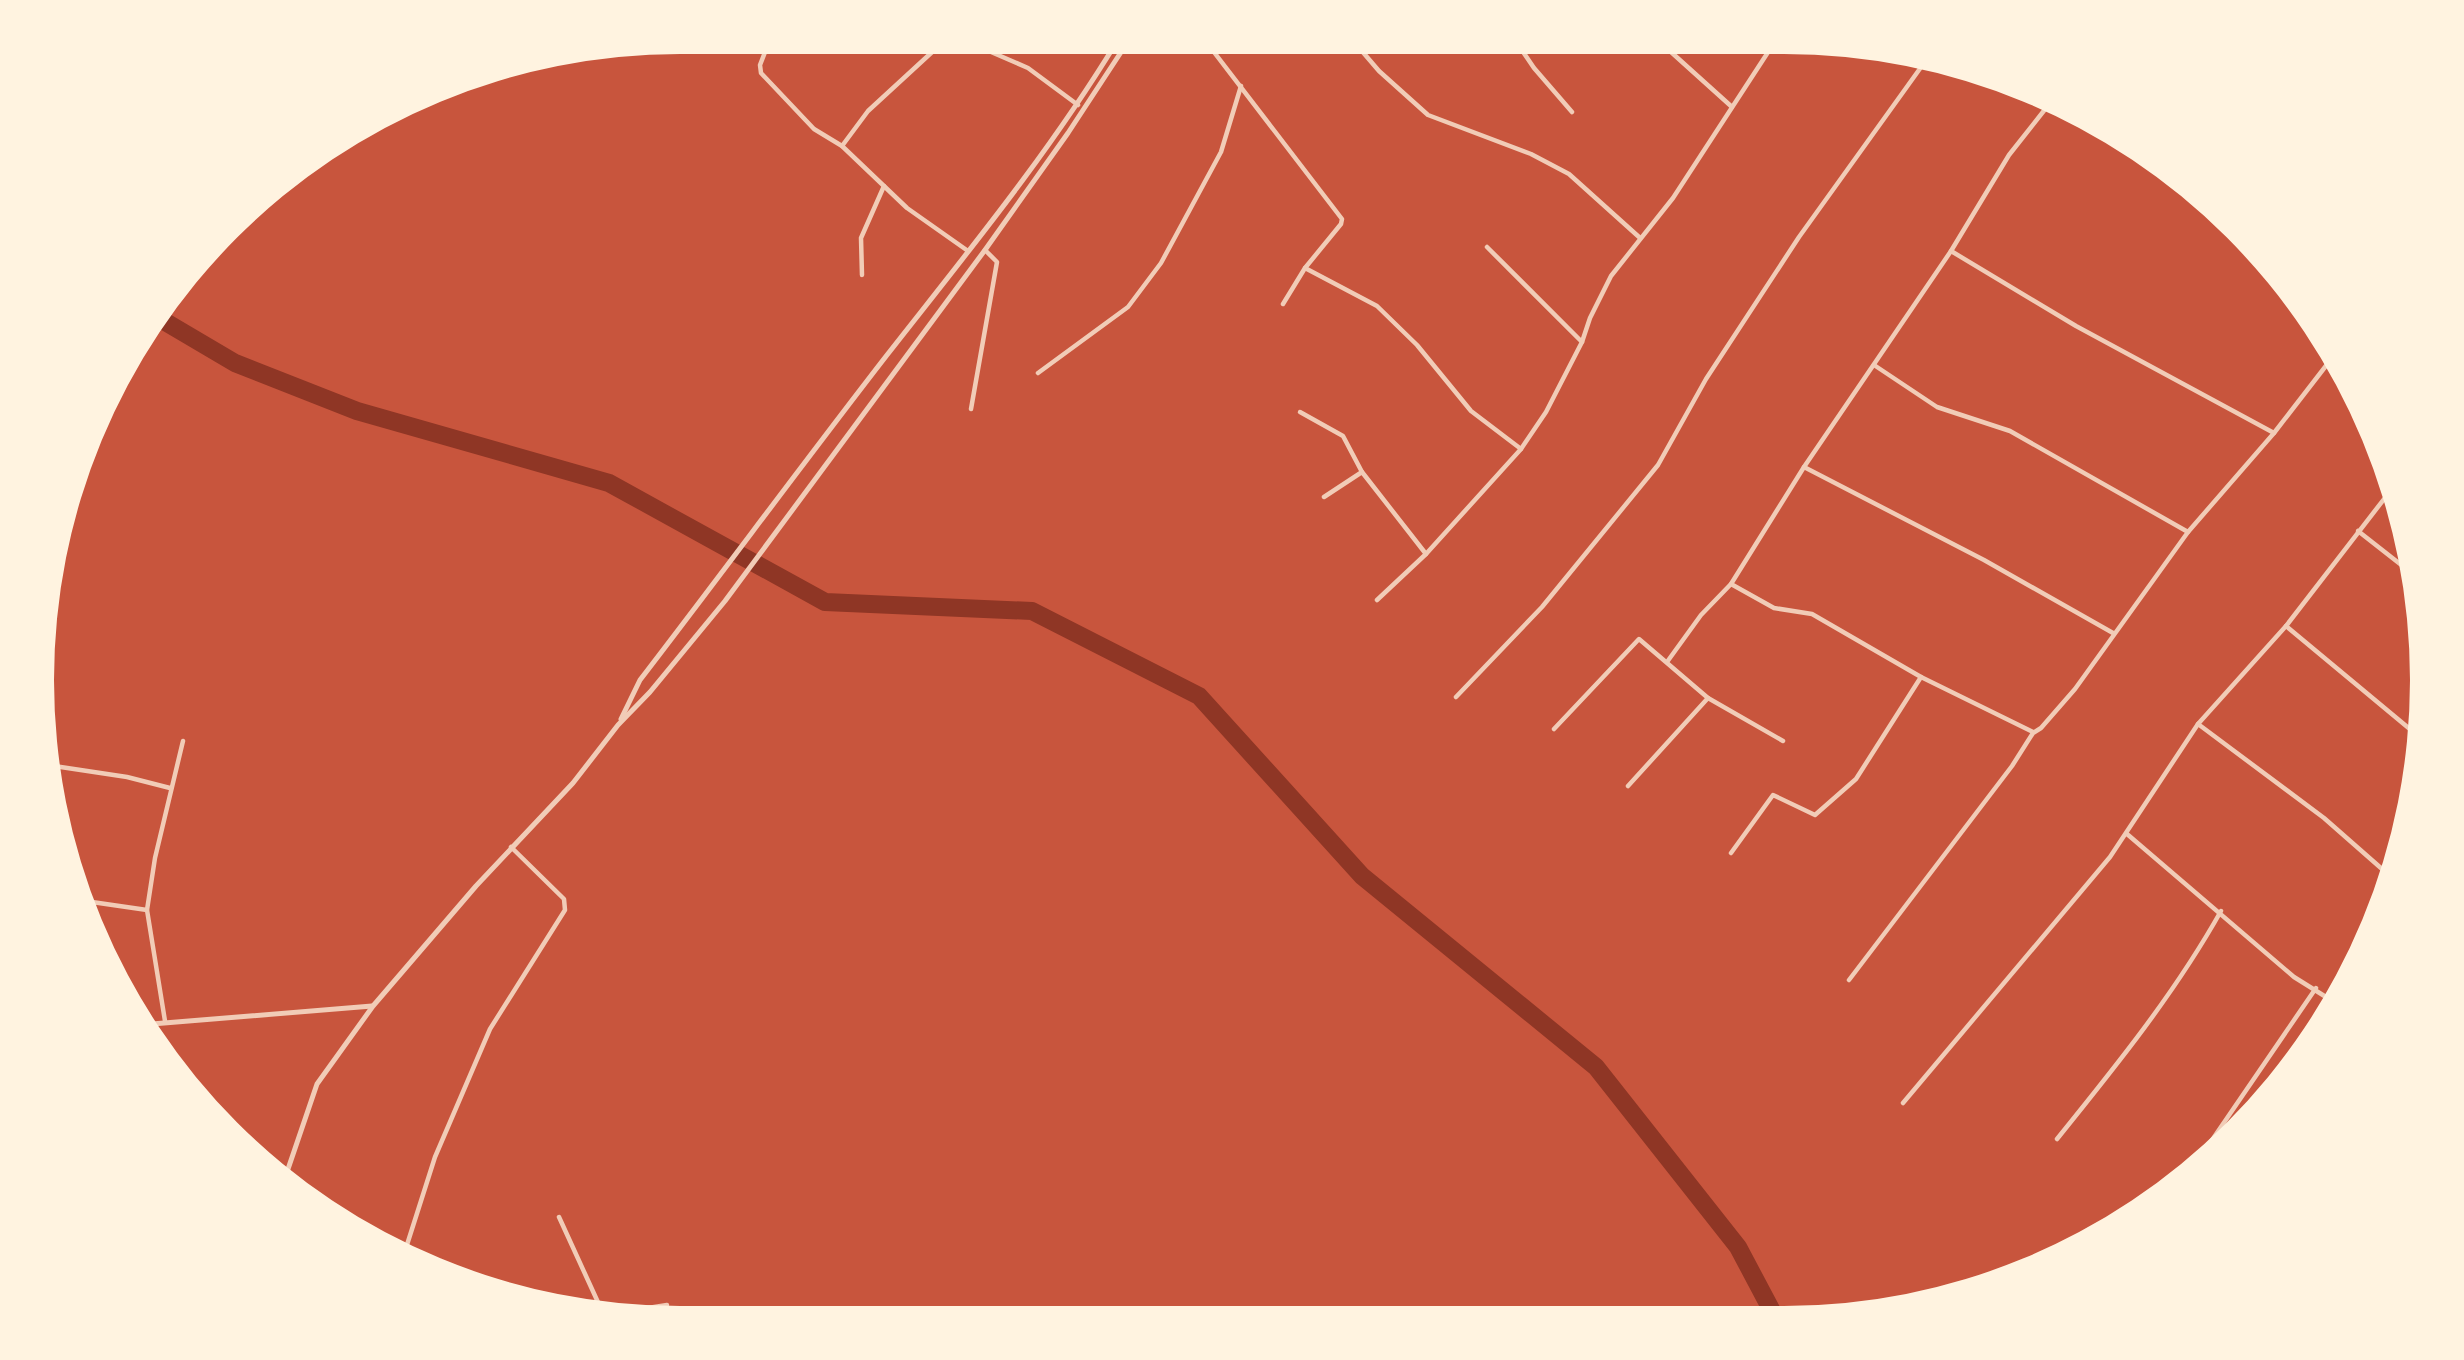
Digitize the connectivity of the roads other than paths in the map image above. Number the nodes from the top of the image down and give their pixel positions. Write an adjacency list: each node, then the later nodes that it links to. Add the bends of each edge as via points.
1 (764, 54): 17 (street, via 761,73 814,129)
2 (930, 54): 17 (street, via 868,111)
3 (996, 54): 13 (street, via 1028,68)
4 (1109, 54): 13 (street)
5 (1120, 54): 21 (street)
6 (1216, 54): 12 (street)
7 (1364, 54): 19 (street, via 1428,115 1531,154 1569,174)
8 (1524, 54): 16 (street)
9 (1673, 54): 14 (street)
10 (1767, 54): 14 (street)
11 (1919, 69): 49 (street, via 1799,237 1706,379 1658,465 1542,607)
12 (1241, 86): 24 (street, via 1342,219); 30 (street, via 1221,152 1161,263 1128,307)
13 (1078, 105): 22 (street)
14 (1732, 107): 19 (street, via 1673,198)
15 (2044, 111): 23 (street, via 2009,155)
16 (1572, 113)
17 (842, 146): 18 (street)
18 (884, 186): 22 (street); 25 (street, via 861,238)
19 (1639, 237): 27 (street, via 1611,276)
20 (1487, 247): 27 (street)
21 (985, 250): 31 (street, via 997,262); 52 (street, via 725,601)
22 (968, 251): 52 (street, via 709,586 640,680)
23 (1951, 251): 28 (street); 33 (street, via 2076,326)
24 (1305, 268): 26 (street); 34 (street, via 1377,306 1417,345 1471,411)
25 (862, 275)
26 (1283, 304)
27 (1583, 342): 34 (street)
28 (1874, 365): 35 (street); 40 (street, via 1937,407 2010,431)
29 (2326, 366): 33 (street)
30 (1038, 373)
31 (971, 409)
32 (1300, 412): 36 (street, via 1343,436)
33 (2274, 433): 40 (street)
34 (1521, 449): 41 (street)
35 (1804, 467): 43 (street); 46 (street)
36 (1362, 472): 37 (street); 41 (street)
37 (1324, 497)
38 (2383, 500): 39 (street)
39 (2358, 531): 42 (street); 45 (street)
40 (2188, 532): 46 (street)
41 (1426, 554): 44 (street)
42 (2399, 563)
43 (1731, 584): 47 (street, via 1700,615); 48 (street, via 1774,608 1812,614)
44 (1377, 600)
45 (2286, 626): 51 (street); 53 (street)
46 (2113, 633): 55 (street, via 2075,689)
47 (1667, 663): 50 (street); 54 (street, via 1639,639)
48 (1921, 677): 55 (street); 63 (street, via 1856,779 1815,815 1773,795)
49 (1456, 697)
50 (1708, 698): 57 (street); 59 (street)
51 (2199, 724): 61 (street); 64 (street, via 2324,818)
52 (618, 725): 62 (street, via 573,783)
53 (2407, 727)
54 (1554, 729)
55 (2033, 733): 68 (street)
56 (183, 741): 60 (street)
57 (1783, 741)
58 (61, 767): 60 (street)
59 (1628, 786)
60 (170, 788): 66 (street)
61 (2127, 834): 67 (street); 74 (street)
62 (511, 847): 71 (street); 79 (street, via 564,899 565,910 490,1029 435,1157)
63 (1731, 853)
64 (2381, 868)
65 (95, 903): 66 (street)
66 (147, 910): 72 (street)
67 (2221, 911): 69 (street, via 2294,977); 76 (street, via 2140,1037)
68 (1849, 979)
69 (2316, 988): 70 (street); 75 (street)
70 (2325, 995)
71 (373, 1006): 72 (street); 77 (street, via 317,1084)
72 (165, 1021): 73 (street)
73 (157, 1023)
74 (1903, 1103)
75 (2221, 1127)
76 (2057, 1139)
77 (289, 1168)
78 (559, 1217): 80 (street)
79 (407, 1243)
80 (597, 1300)

